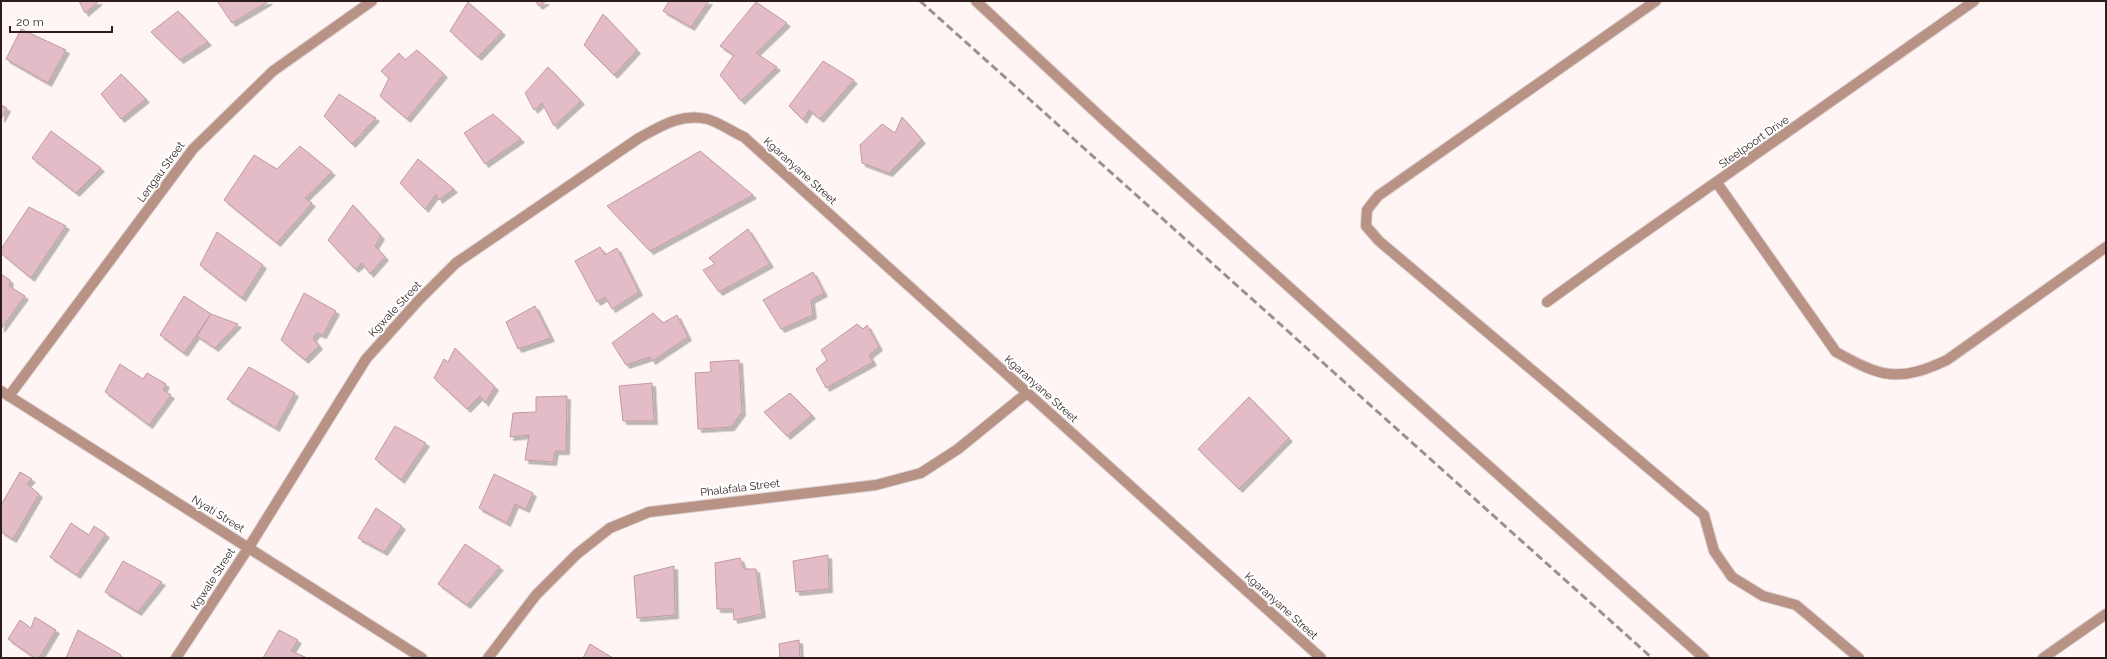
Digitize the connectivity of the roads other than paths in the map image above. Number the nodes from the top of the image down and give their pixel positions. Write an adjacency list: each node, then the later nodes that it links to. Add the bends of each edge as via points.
1 (372, 1): 10 (street, Lengau Street, via 273,71 193,149)
2 (976, 1): 17 (street, via 1384,373)
3 (1656, 1): 18 (street, via 1378,196 1367,210 1366,226 1379,241 1704,515 1714,551 1732,577 1763,596 1796,606)
4 (1974, 1): 6 (street, Steelpoort Drive)
5 (744, 137): 9 (street, Kgaranyane Street); 11 (street, Kgwale Street, via 707,119 681,118 662,126 639,138 456,264 418,300 366,358)
6 (1717, 183): 7 (street, via 1836,352 1866,369 1887,375 1924,371 1947,360); 8 (street, Steelpoort Drive)
7 (2106, 247)
8 (1548, 302)
9 (1027, 393): 15 (street, Phalafala Street, via 958,449 922,473 876,485 649,512 610,528 577,554 536,595); 16 (street, Kgaranyane Street)
10 (5, 394): 11 (street, Nyati Street)
11 (248, 547): 13 (street, Kgwale Street); 14 (street, Nyati Street)
12 (2106, 614): 19 (street)
13 (176, 658)
14 (422, 658)
15 (488, 658)
16 (1322, 658)
17 (1704, 658)
18 (1859, 658)
19 (2043, 658)

